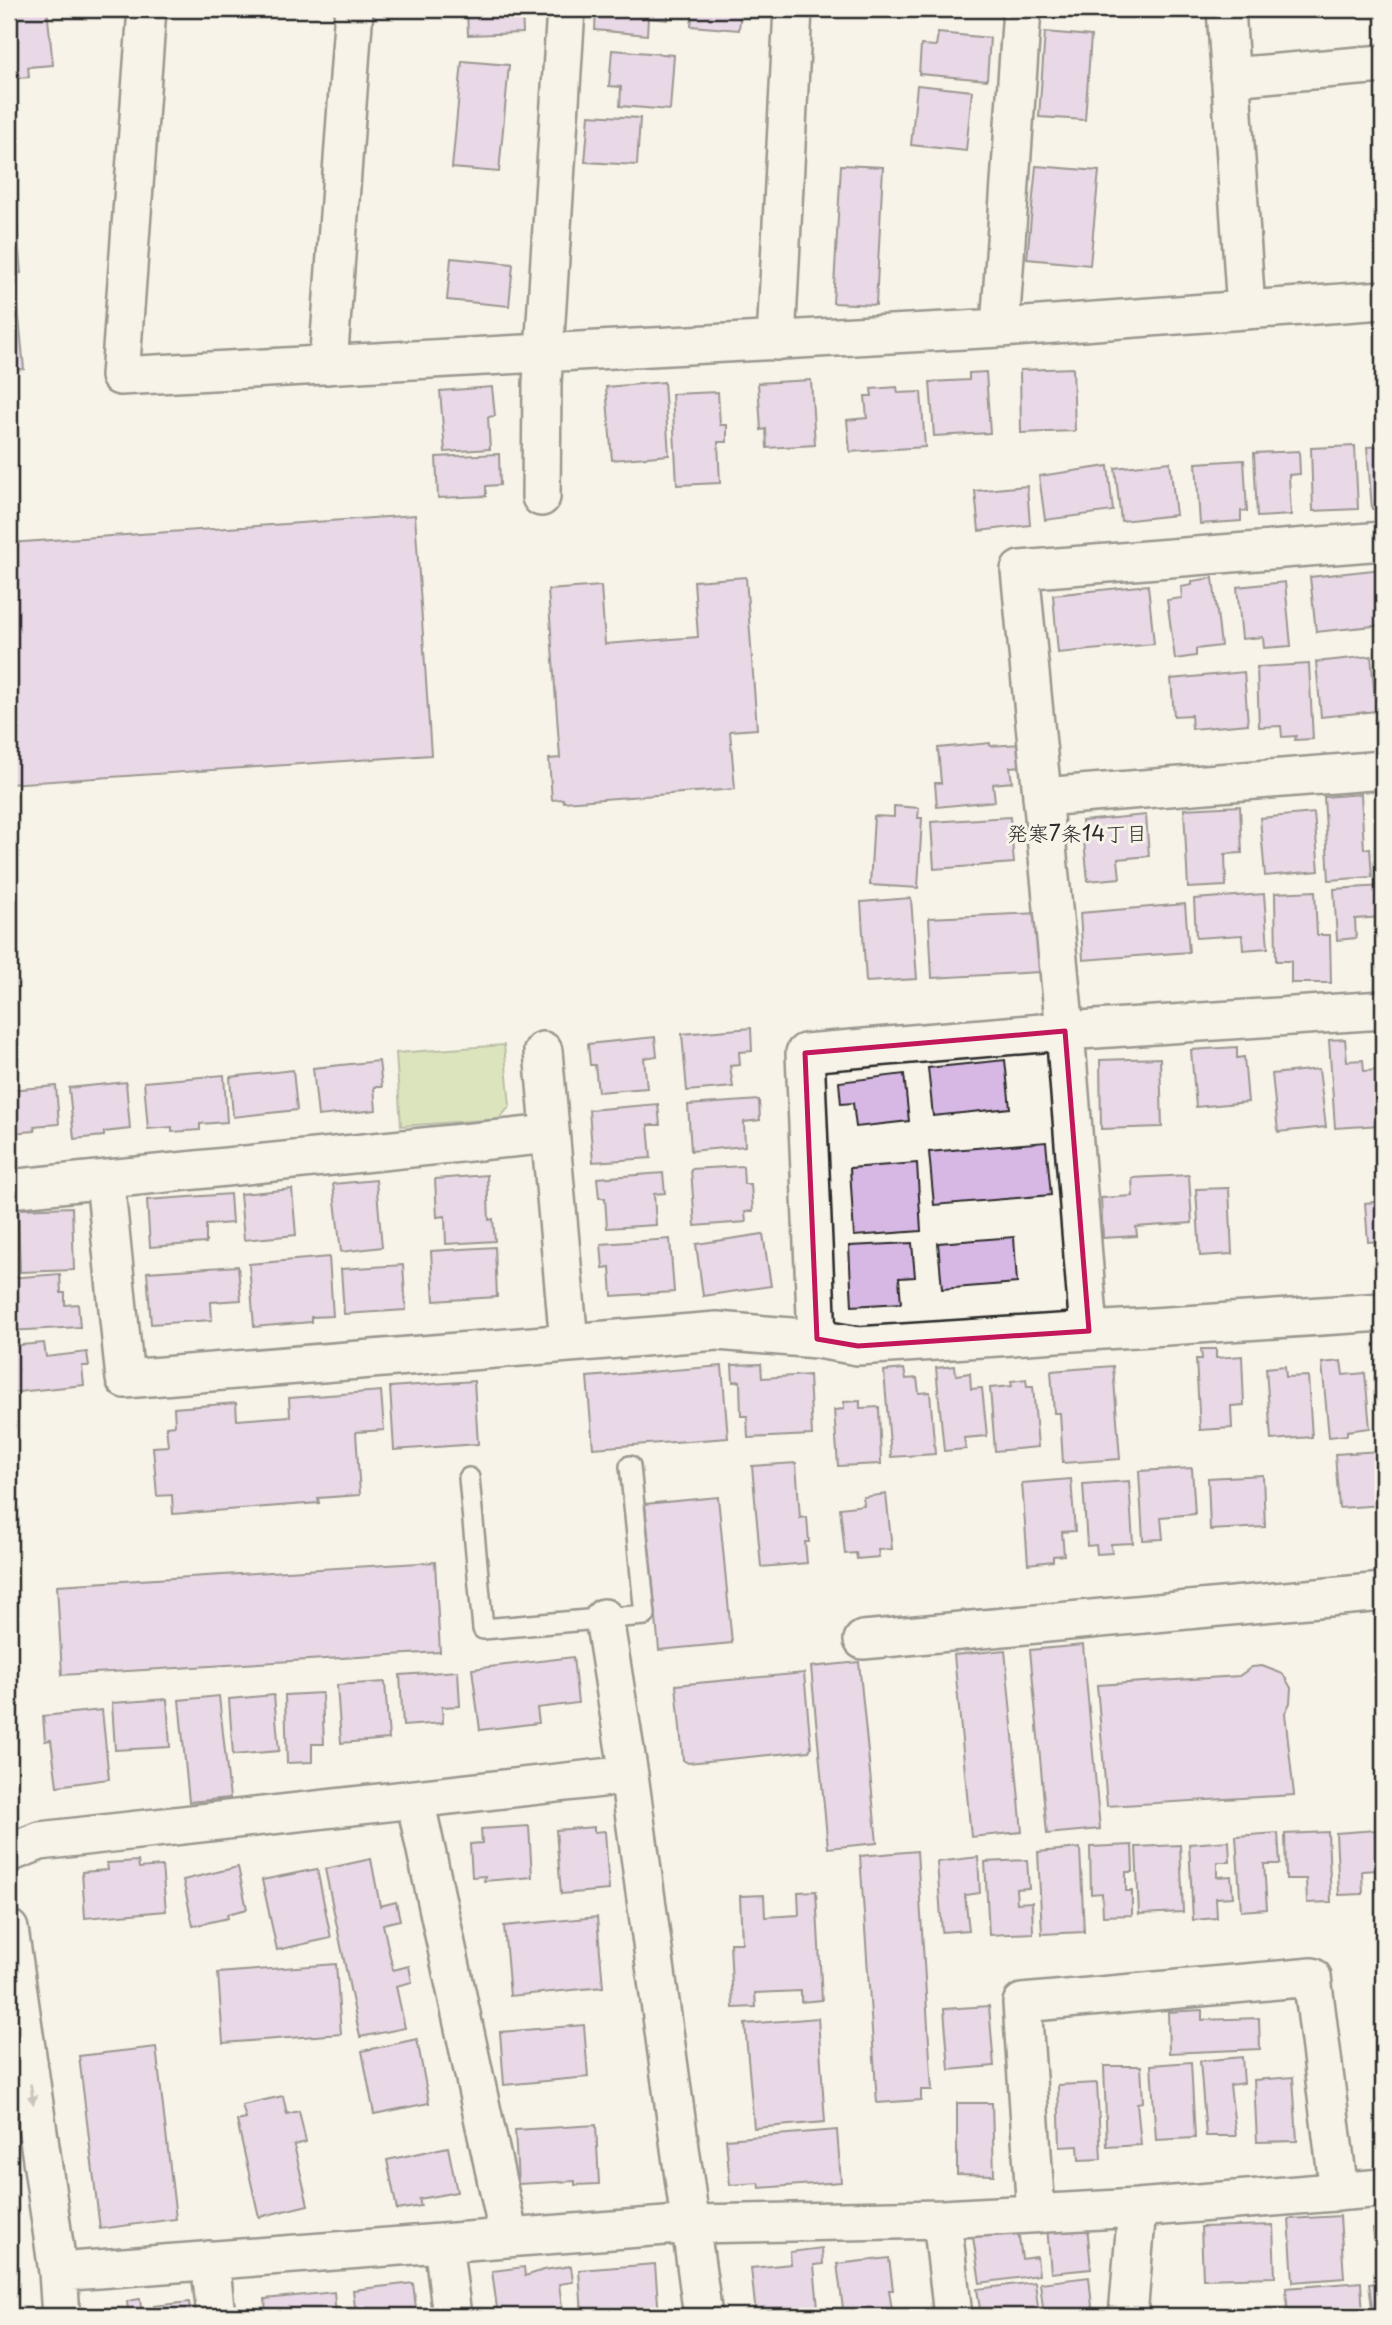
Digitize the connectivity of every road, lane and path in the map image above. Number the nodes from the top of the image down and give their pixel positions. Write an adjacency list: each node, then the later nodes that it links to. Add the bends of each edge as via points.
1 (147, 9): 14 (street, via 120,376)
2 (354, 9): 14 (street)
3 (566, 9): 13 (street)
4 (793, 9): 12 (street)
5 (1022, 9): 11 (street)
6 (1226, 9): 8 (street)
7 (1383, 64): 8 (street)
8 (1230, 77): 10 (street)
9 (1383, 300): 10 (street)
10 (1246, 310): 11 (street)
11 (1000, 328): 12 (street)
12 (776, 341): 13 (street)
13 (544, 354): 14 (street); 15 (street)
14 (328, 365)
15 (541, 497)
16 (1383, 541): 18 (street, via 1020,570)
17 (1383, 770): 18 (street)
18 (1042, 797): 20 (street)
19 (1383, 1010): 20 (street)
20 (1065, 1031): 26 (street); 27 (street, via 805,1054)
21 (543, 1051): 22 (street)
22 (550, 1134): 23 (street); 28 (street)
23 (105, 1180): 24 (street); 28 (street, via 125,1379)
24 (9, 1189)
25 (1383, 1312): 26 (street)
26 (1090, 1331): 27 (street, via 858,1346)
27 (817, 1339): 28 (street, via 717,1331)
28 (569, 1343)
29 (630, 1466): 32 (lane, via 645,1615)
30 (469, 1478): 32 (lane, via 483,1629)
31 (1383, 1592): 33 (street)
32 (604, 1619): 34 (street)
33 (863, 1640)
34 (629, 1775): 35 (street); 43 (street)
35 (415, 1799): 36 (street, via 40,1841); 44 (street)
36 (9, 1853)
37 (9, 1929): 47 (street, one-way to 47)
38 (1383, 2188): 39 (street)
39 (1339, 2192): 40 (street); 41 (street, via 1312,1976 1022,2003)
40 (1137, 2208): 41 (street); 53 (street)
41 (1036, 2213): 42 (street)
42 (942, 2219): 43 (street); 52 (street)
43 (692, 2224): 44 (street); 51 (street)
44 (509, 2238): 45 (street)
45 (443, 2243): 46 (street); 50 (street)
46 (210, 2260): 47 (street); 49 (street)
47 (58, 2272): 48 (street)
48 (61, 2316)
49 (216, 2316)
50 (452, 2316)
51 (703, 2316)
52 (953, 2316)
53 (1128, 2316)

